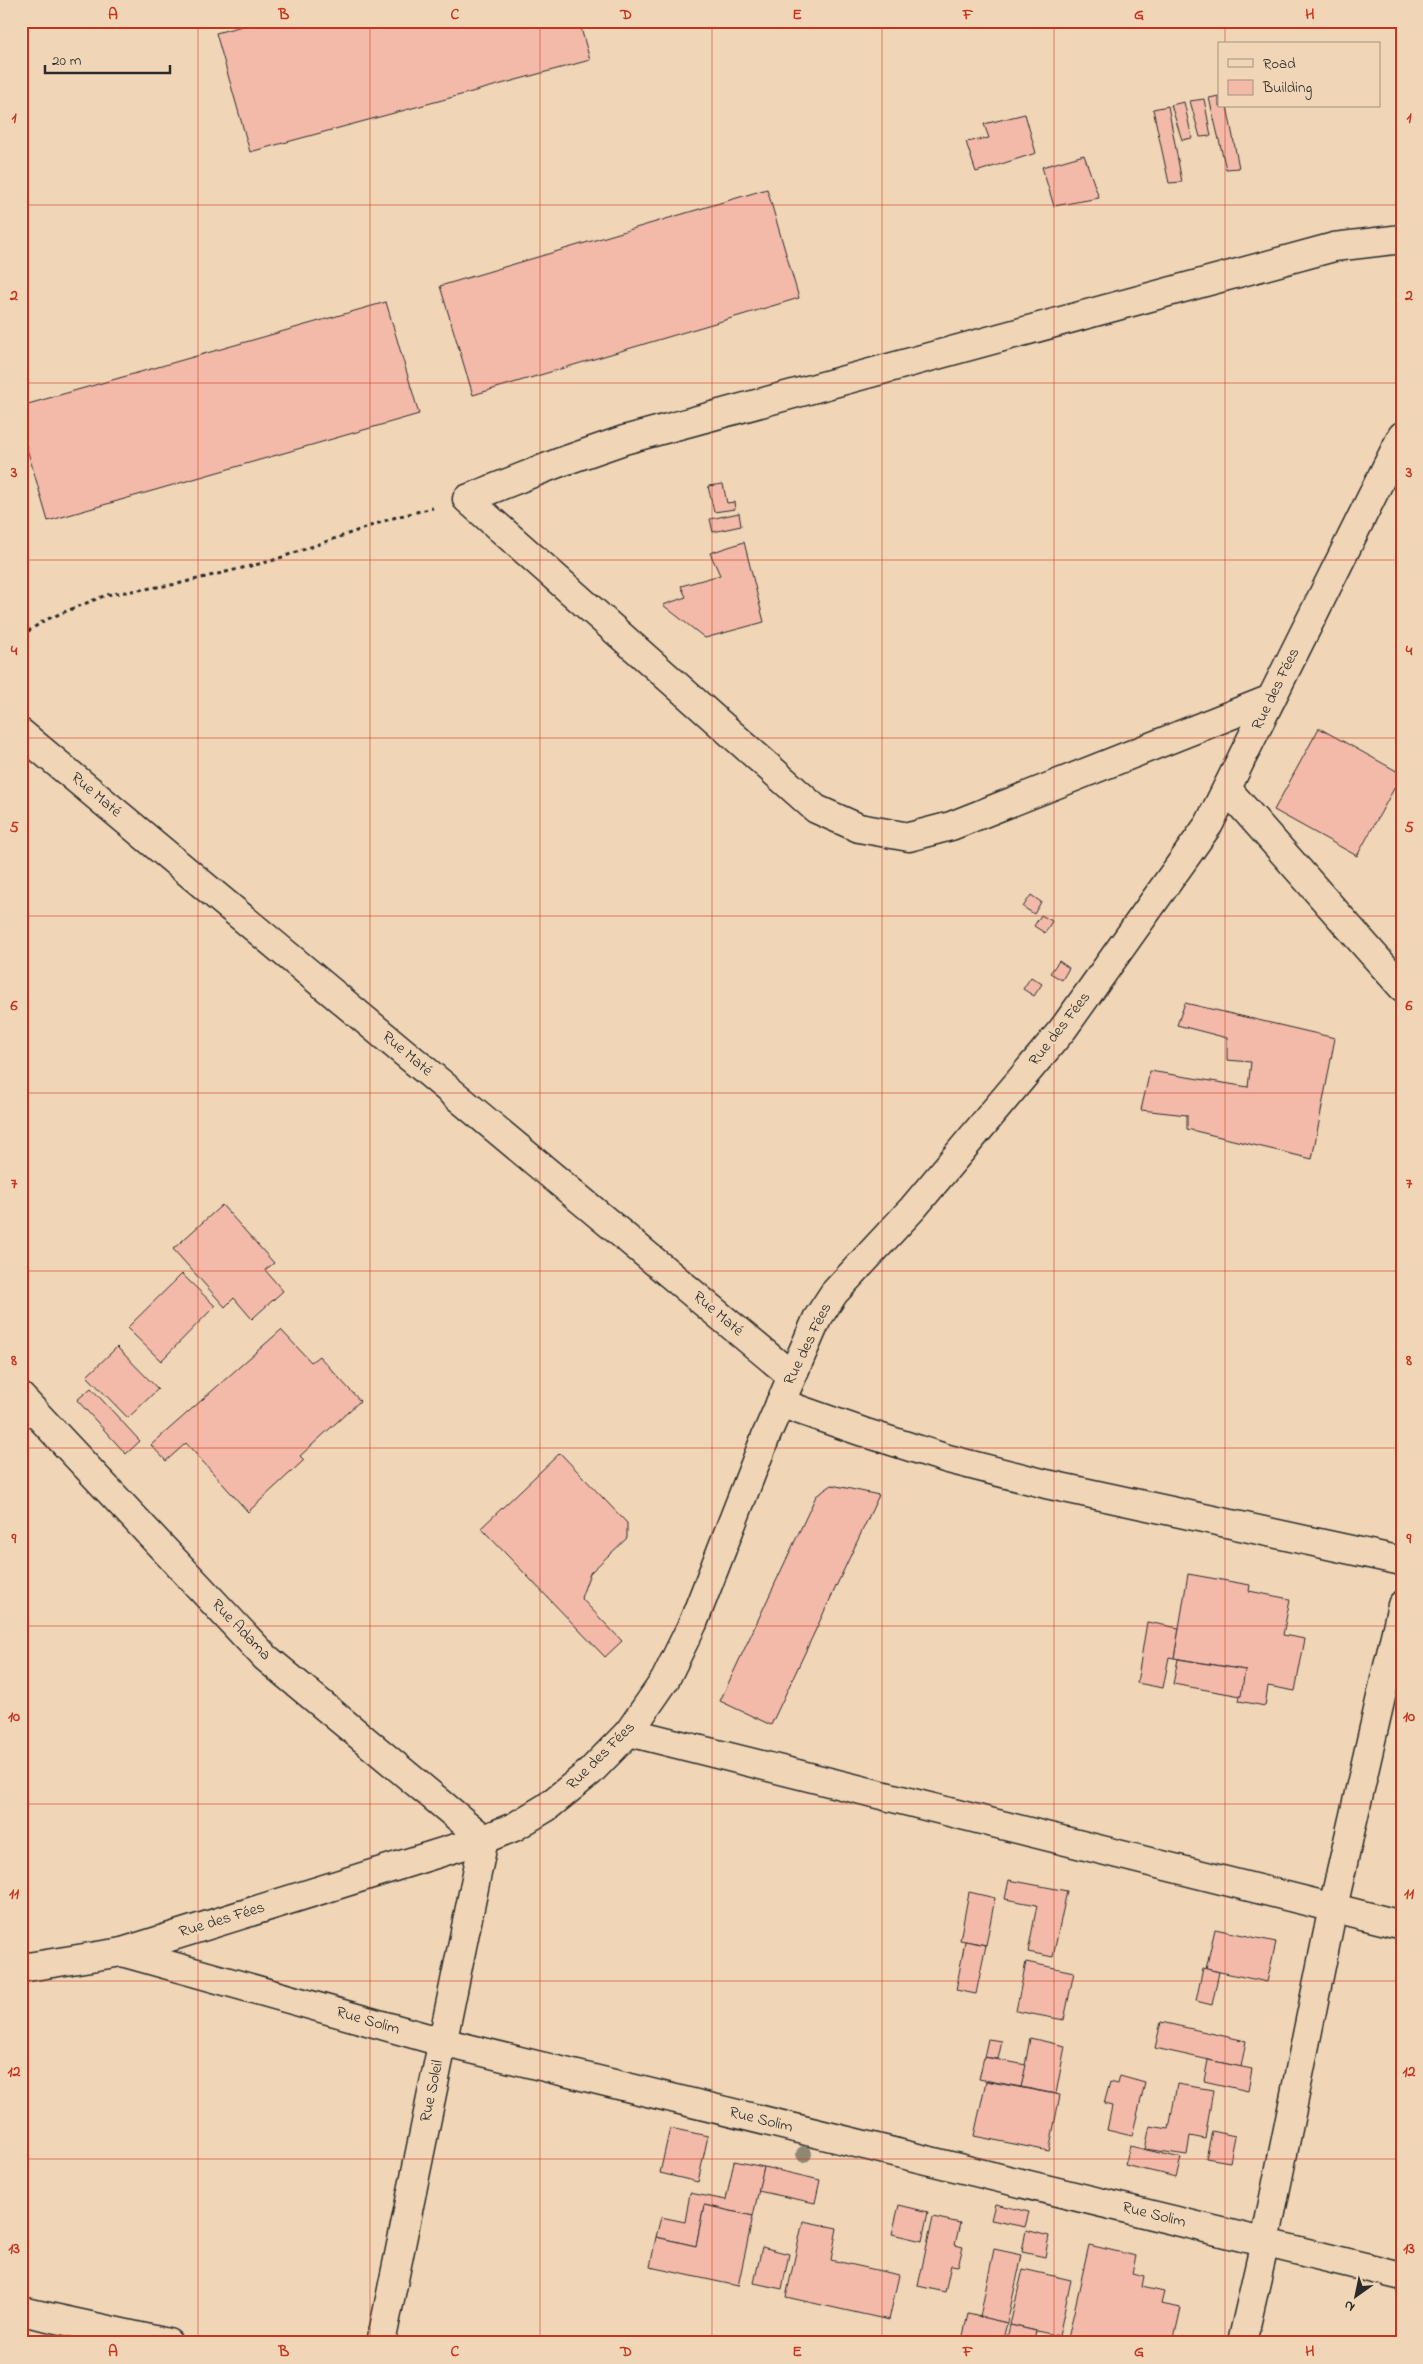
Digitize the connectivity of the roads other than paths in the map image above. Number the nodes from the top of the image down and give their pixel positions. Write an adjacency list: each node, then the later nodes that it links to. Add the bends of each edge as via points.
1 (1402, 239): 3 (street, via 1334,247 624,440 467,499 816,809 859,828 909,837 951,826)
2 (1402, 436): 3 (street, Rue des Fées)
3 (1271, 699): 5 (street, Rue des Fées)
4 (21, 732): 7 (street, Rue Maté)
5 (1227, 789): 6 (street); 7 (street, Rue des Fées, via 1209,824 1063,1029 913,1208 834,1293 817,1319)
6 (1402, 987)
7 (792, 1376): 9 (street, Rue des Fées)
8 (21, 1397): 13 (street, Rue Adama, via 265,1657)
9 (780, 1403): 10 (street, via 948,1459 1046,1484); 12 (street, Rue des Fées, via 693,1623 665,1680)
10 (1402, 1561)
11 (1402, 1605): 14 (street)
12 (629, 1732): 13 (street, Rue des Fées, via 590,1772 547,1806 514,1827); 14 (street)
13 (484, 1839): 16 (street, Rue des Fées); 18 (street, Rue Soleil)
14 (1332, 1907): 15 (street); 19 (street)
15 (1402, 1925)
16 (122, 1952): 17 (street, Rue des Fées); 18 (street, Rue Solim)
17 (21, 1968)
18 (442, 2042): 19 (street, Rue Solim); 23 (street, Rue Soleil)
19 (1265, 2242): 20 (street, Rue Solim); 24 (street)
20 (1402, 2276)
21 (21, 2311): 22 (street)
22 (168, 2343)
23 (380, 2343)
24 (1242, 2343)

